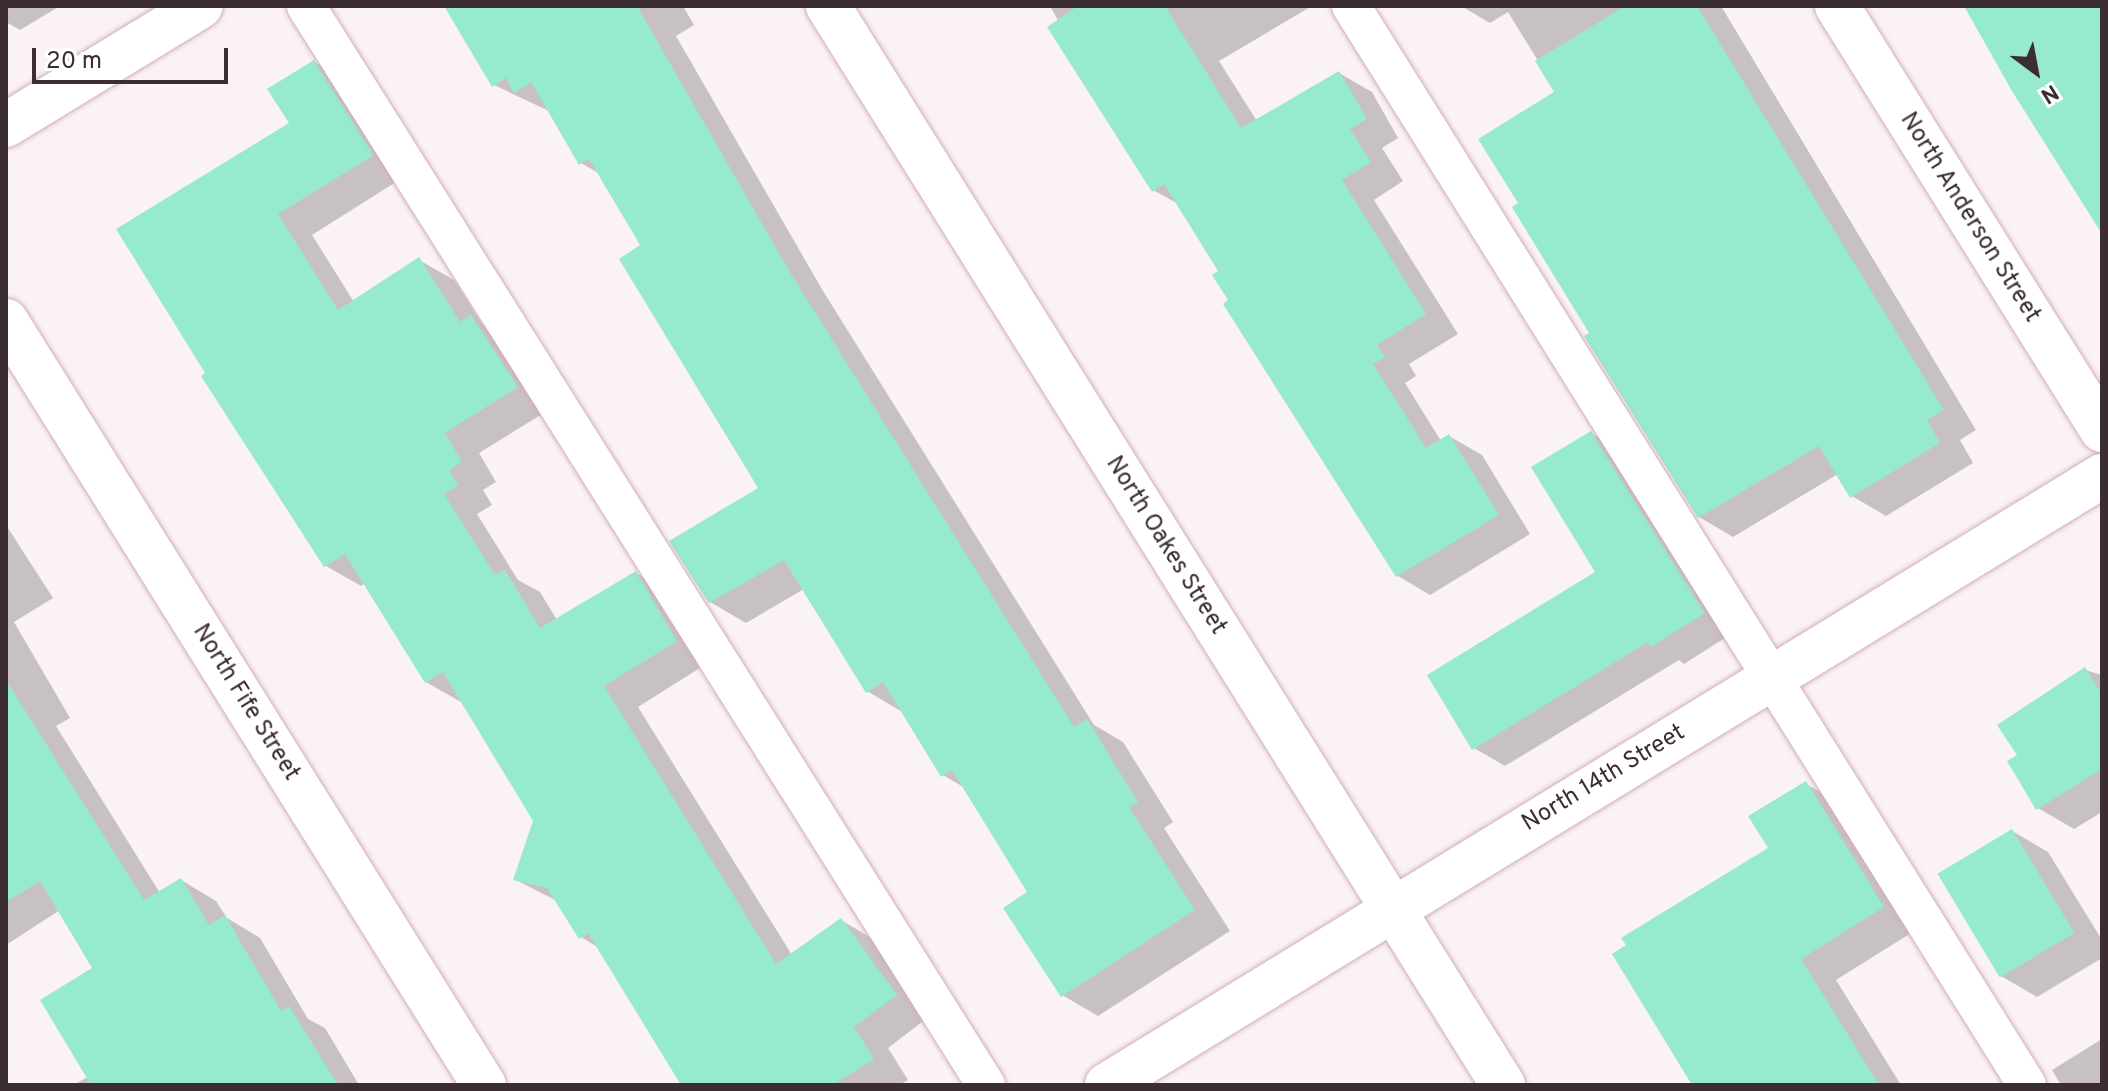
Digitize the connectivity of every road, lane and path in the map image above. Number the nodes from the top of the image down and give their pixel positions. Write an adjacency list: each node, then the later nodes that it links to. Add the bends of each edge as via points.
1 (201, 6): 6 (street)
2 (306, 6): 13 (lane)
3 (828, 6): 11 (street, North Oakes Street)
4 (1351, 6): 10 (lane)
5 (1837, 6): 8 (street, North Anderson Street)
6 (6, 125)
7 (6, 321): 12 (street, North Fife Street)
8 (2102, 430)
9 (2102, 476): 10 (street, North 14th Street)
10 (1772, 677): 11 (street, North 14th Street); 16 (lane)
11 (1392, 909): 14 (street, North 14th Street); 15 (street, North Oakes Street)
12 (484, 1085)
13 (986, 1085)
14 (1107, 1085)
15 (1503, 1085)
16 (2027, 1085)

